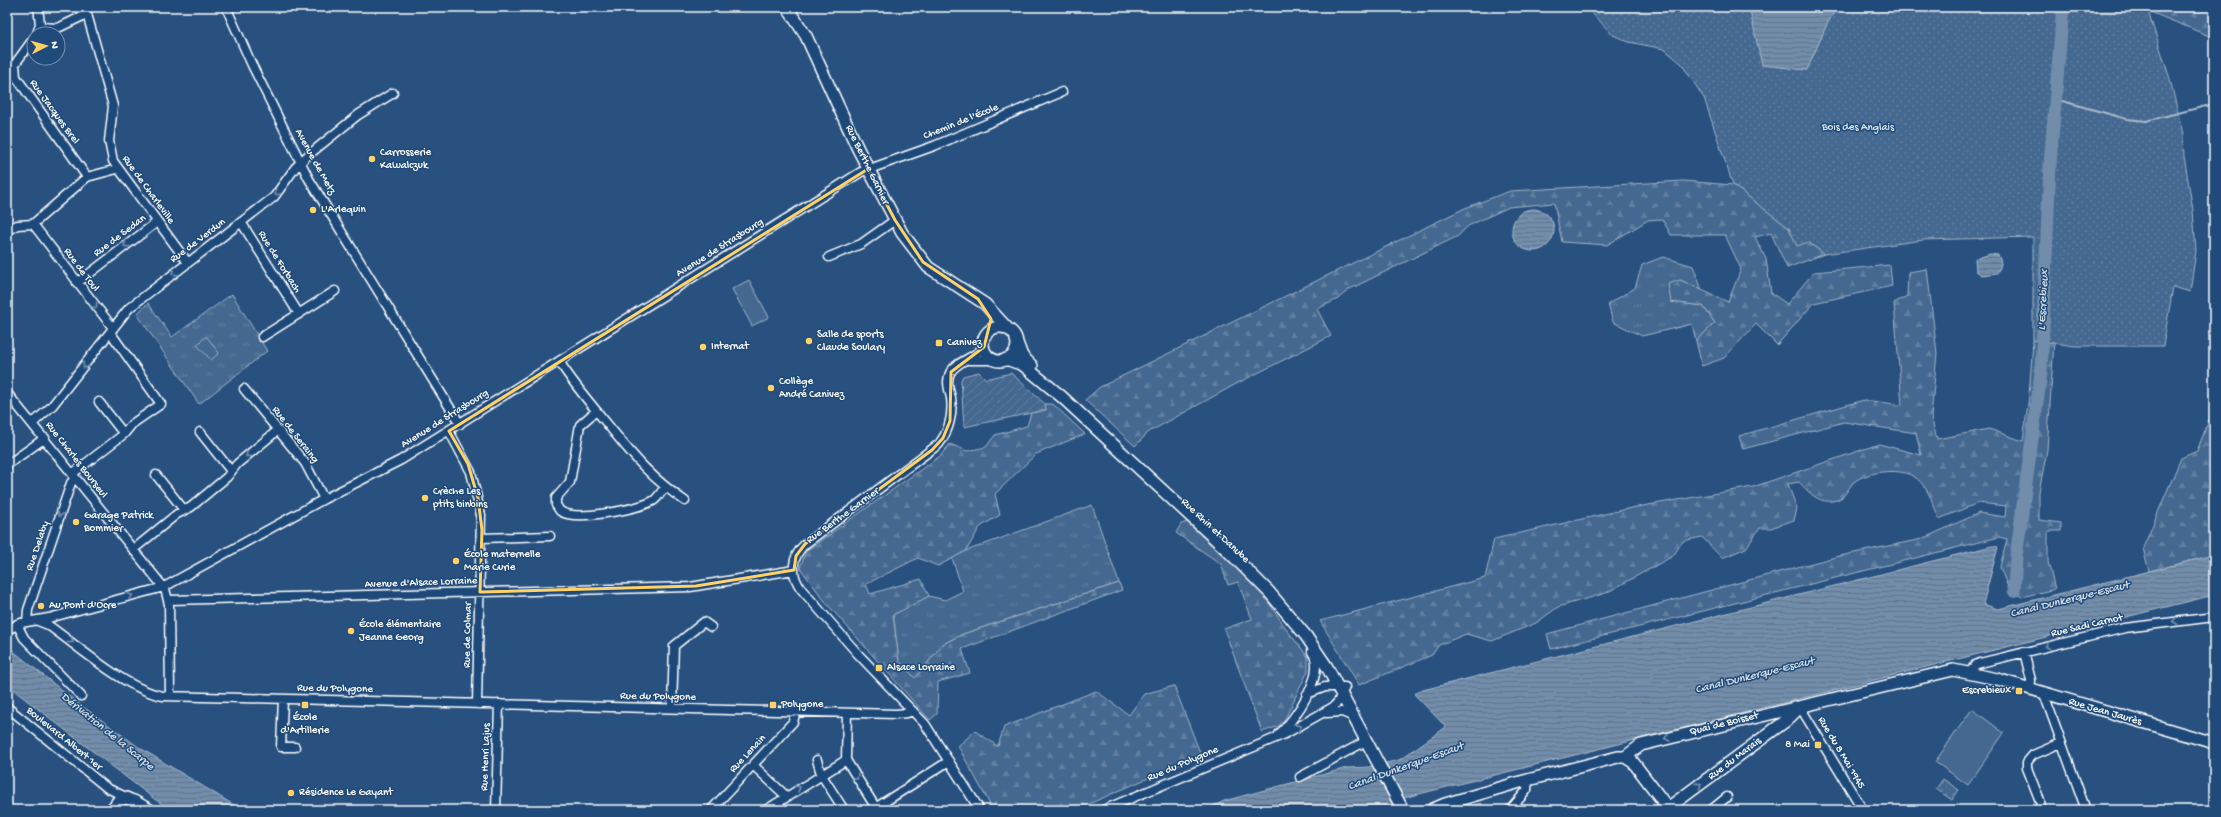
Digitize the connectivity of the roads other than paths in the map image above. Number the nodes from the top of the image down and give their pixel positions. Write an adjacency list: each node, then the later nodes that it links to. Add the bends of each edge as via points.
1 (38, 7): 5 (street)
2 (226, 7): 10 (street, Avenue de Metz)
3 (787, 7): 12 (main road, Rue Berthe Garnier, via 806,36)
4 (86, 10): 6 (street); 11 (street, Rue de Charleville, via 113,106 109,146)
5 (38, 26)
6 (61, 26)
7 (26, 49): 13 (street, Rue Jacques Brel, via 15,64 16,77)
8 (1062, 92): 12 (street, Chemin de l'École, via 934,146)
9 (393, 93): 10 (street, Rue de Verdun, via 358,115)
10 (301, 162): 16 (street, Rue de Verdun, one-way to 16, via 277,194); 39 (street, Avenue de Metz)
11 (117, 169): 13 (street); 15 (street, Rue de Charleville)
12 (868, 169): 14 (main road, Rue Berthe Garnier); 33 (street, Avenue de Strasbourg)
13 (87, 177): 17 (street)
14 (895, 220): 19 (street, via 861,244); 23 (main road, Rue Berthe Garnier, via 928,267)
15 (157, 222): 20 (street, Rue de Charleville); 21 (street, Rue de Sedan, one-way to 21)
16 (241, 222): 20 (street, Rue de Verdun); 24 (street, Rue de Forbach)
17 (33, 224): 18 (street, via 17,225); 21 (street, Rue de Toul)
18 (7, 231)
19 (829, 257)
20 (188, 263): 25 (street, Rue de Verdun, one-way to 25, via 133,304)
21 (77, 283): 25 (street, Rue de Toul, one-way to 25)
22 (335, 291): 24 (street)
23 (978, 299): 26 (main road, Rue Berthe Garnier, via 990,316); 27 (main road, Rue Berthe Garnier, via 991,309)
24 (299, 314): 28 (street)
25 (112, 330): 38 (street, Rue de Verdun, one-way to 38, via 52,406); 43 (street, Rue de Toul, via 161,404 132,424)
26 (990, 330): 27 (main road, via 1000,327); 30 (main road, via 985,337)
27 (1009, 330): 29 (main road)
28 (262, 337)
29 (1016, 340): 32 (main road, via 1015,351); 70 (main road, Rue Rhin et Danube, via 1020,353 1026,360 1252,566 1306,627 1329,659)
30 (984, 347): 31 (street, Rue Berthe Garnier); 32 (main road, via 988,356)
31 (966, 360): 32 (street); 56 (street, Rue Berthe Garnier, via 955,366 949,375 950,421 938,444 805,544 796,556)
32 (1002, 360): 63 (main road, Rue Rhin et Danube, via 1023,365 1062,397 1251,573)
33 (559, 362): 37 (street); 39 (street, Avenue de Strasbourg)
34 (244, 389): 40 (street, Rue de Seraing)
35 (7, 393): 38 (street, Rue Charles Bourseul)
36 (99, 402): 43 (street)
37 (596, 411): 49 (street, via 631,455); 49 (street, via 580,425 570,482 560,492 556,501 560,512 577,516 627,509 653,500)
38 (33, 423): 44 (street, Rue Charles Bourseul)
39 (460, 424): 41 (street, Avenue de Strasbourg)
40 (278, 430): 46 (street, one-way to 46); 50 (street, Rue de Seraing, via 305,463)
41 (449, 431): 50 (street, Avenue de Strasbourg); 54 (street, Rue de Colmar, via 465,458 474,482 480,507)
42 (200, 432): 46 (street)
43 (124, 434): 48 (street)
44 (45, 438): 45 (street); 48 (street, Rue Charles Bourseul)
45 (7, 465)
46 (231, 471): 52 (street, via 209,492)
47 (156, 475): 52 (street)
48 (73, 476): 55 (street, Rue Charles Bourseul); 62 (street, Rue Delaby, one-way to 62, via 28,610)
49 (665, 487): 51 (street)
50 (324, 499): 57 (street, Avenue de Strasbourg)
51 (685, 501)
52 (184, 510): 55 (street)
53 (550, 536): 54 (street)
54 (482, 538): 58 (street, Rue de Colmar)
55 (134, 549): 57 (street, Rue Charles Bourseul)
56 (794, 570): 58 (street, Avenue d'Alsace Lorraine, via 696,586); 83 (street, via 797,583 802,590)
57 (164, 586): 59 (street, Rue Charles Bourseul); 61 (street, Avenue de Strasbourg, one-way to 57)
58 (480, 592): 59 (street, Avenue d'Alsace Lorraine); 77 (street, Rue de Colmar)
59 (169, 600): 75 (street, Rue Charles Bourseul)
60 (2214, 616): 67 (street, Rue Sadi Carnot, one-way to 67, via 2125,628)
61 (38, 621): 62 (street, Avenue de Strasbourg); 75 (street, Rue du Polygone, one-way to 75, via 48,625 132,684 152,693)
62 (27, 622): 64 (street, Avenue de Strasbourg)
63 (1295, 622): 70 (main road, Rue Rhin et Danube); 72 (street, Rue du Polygone, via 1317,661 1315,678)
64 (17, 624): 66 (street, Avenue de Strasbourg); 74 (street, via 24,638)
65 (711, 627): 81 (street, via 704,622 674,646)
66 (7, 629)
67 (2024, 652): 68 (street, Rue Sadi Carnot, via 1977,663); 71 (street, via 2031,680)
68 (1970, 672): 69 (main road, Quai de Boisset); 80 (main road, Quai de Boisset, via 1950,670)
69 (1997, 679): 71 (main road, Rue Jean Jaurès)
70 (1342, 689): 72 (street, via 1322,687); 85 (street, Rue du Polygone, via 1337,703); 86 (main road, Rue Rhin et Danube); 92 (main road, Rue Rhin et Danube)
71 (2030, 690): 73 (main road, Rue Jean Jaurès)
72 (1307, 694): 87 (street, Rue du Polygone, via 1290,722)
73 (2044, 694): 89 (street); 90 (main road, Rue Jean Jaurès)
74 (81, 696)
75 (170, 696): 76 (street, Rue du Polygone)
76 (283, 698): 77 (street, Rue du Polygone); 91 (street, Rue du Polygone, via 281,747)
77 (478, 704): 78 (street, Rue du Polygone)
78 (499, 704): 81 (street, Rue du Polygone); 111 (street, Rue Henri Lajus)
79 (7, 707): 101 (street, Boulevard Albert 1er)
80 (1800, 707): 93 (main road, Quai de Boisset, one-way to 93, via 1641,745); 109 (main road, Rue du Marais, one-way to 80, via 1787,720); 121 (street, Rue du 8 Mai 1945)
81 (672, 708): 82 (street, Rue du Polygone)
82 (796, 711): 84 (street, Rue du Polygone); 97 (street, Rue Lenain, via 794,720)
83 (913, 711): 84 (street, Rue du Polygone, via 904,714); 96 (street)
84 (847, 712): 95 (street)
85 (1325, 713): 86 (street, Rue du Polygone, via 1342,712); 87 (street, Rue du Polygone, one-way to 85)
86 (1354, 717): 88 (main road, Rue Rhin et Danube)
87 (1271, 739): 116 (street, Rue du Polygone)
88 (1366, 741): 92 (main road, Rue Rhin et Danube); 99 (street)
89 (2061, 743): 122 (street, via 2033,755 2027,762); 123 (street)
90 (2214, 743)
91 (295, 747)
92 (1376, 757): 107 (main road)
93 (1625, 757): 100 (main road, via 1618,756); 109 (main road, via 1633,762)
94 (817, 760): 98 (street)
95 (846, 760): 98 (street); 108 (street, one-way to 108)
96 (949, 761): 108 (street); 115 (street)
97 (753, 765): 102 (street); 112 (street, Rue Lenain)
98 (821, 774): 102 (street, one-way to 98); 114 (street)
99 (1300, 776)
100 (1528, 780): 104 (main road); 119 (street, via 1527,790)
101 (107, 788): 105 (street, Boulevard Albert 1er); 106 (street, Boulevard Albert 1er)
102 (786, 796): 113 (street)
103 (1728, 797): 120 (street)
104 (1456, 802): 117 (main road); 118 (main road)
105 (133, 803): 106 (main road, via 121,799); 110 (main road)
106 (113, 807)
107 (1402, 808)
108 (874, 809)
109 (1669, 809)
110 (150, 810)
111 (496, 810)
112 (711, 810)
113 (766, 810)
114 (844, 810)
115 (980, 810)
116 (1103, 810)
117 (1431, 810)
118 (1441, 810)
119 (1510, 810)
120 (1711, 810)
121 (1863, 810)
122 (2041, 810)
123 (2086, 810)

